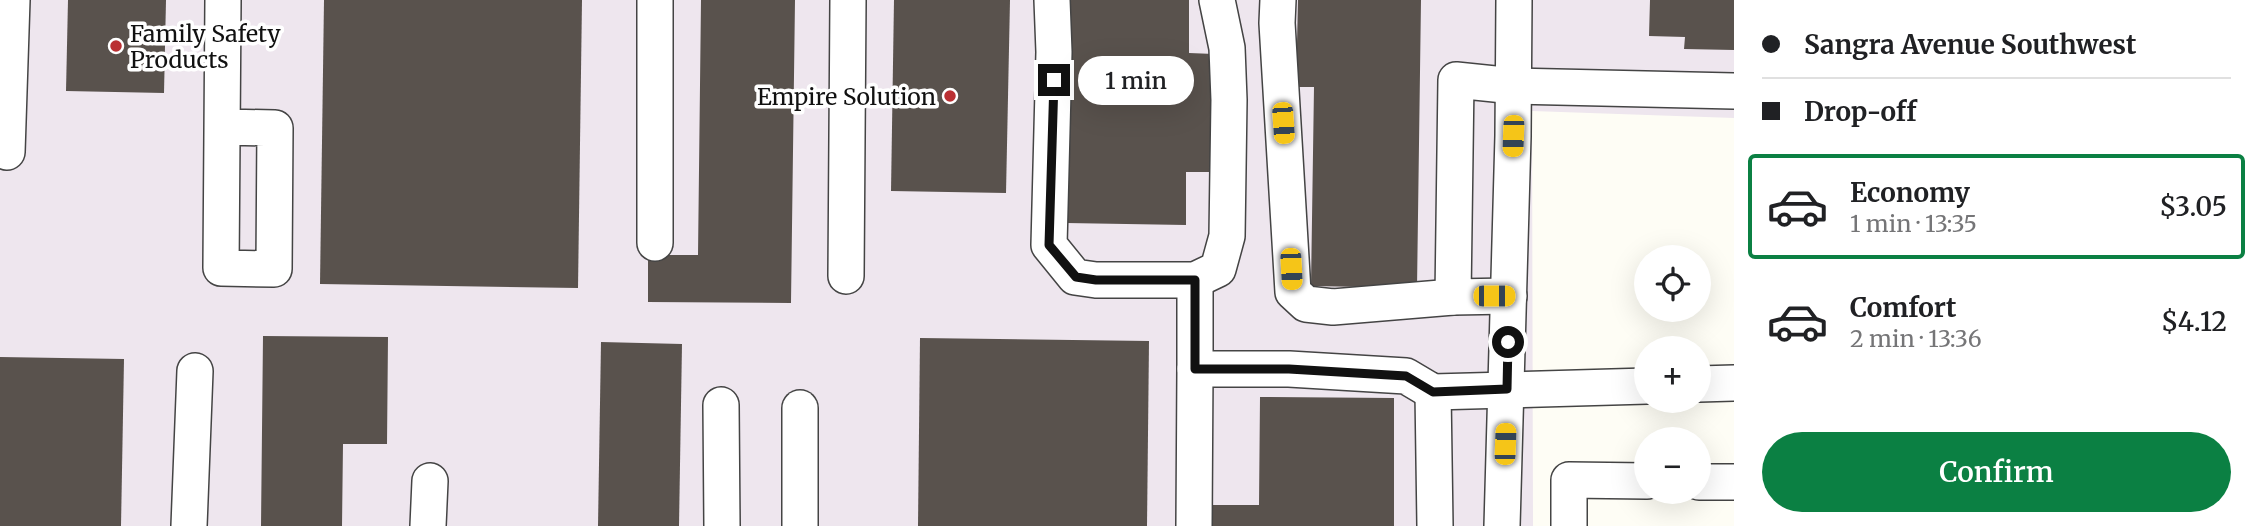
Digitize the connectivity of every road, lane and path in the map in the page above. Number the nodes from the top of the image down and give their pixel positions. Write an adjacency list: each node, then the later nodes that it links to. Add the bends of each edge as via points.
1 (12, 0): 12 (street)
2 (223, 0): 11 (street)
3 (655, 0): 13 (street)
4 (848, 0): 14 (street)
5 (1052, 0): 15 (street, via 1049,245 1076,277)
6 (1217, 0): 15 (street, via 1227,48 1227,236 1218,269)
7 (1278, 0): 17 (street, via 1293,292 1306,304 1333,307)
8 (1514, 0): 9 (street)
9 (1514, 86): 10 (street); 16 (street); 17 (street, via 1456,80)
10 (1734, 91)
11 (223, 127)
12 (7, 152)
13 (656, 243)
14 (846, 276)
15 (1195, 280): 18 (street)
16 (1509, 296): 17 (street); 23 (street)
17 (1453, 297)
18 (1195, 369): 24 (street, via 1406,376); 35 (street)
19 (195, 372): 31 (street)
20 (1734, 383): 21 (street)
21 (1711, 384)
22 (1634, 386): 23 (street)
23 (1507, 389): 24 (street); 37 (street)
24 (1433, 392): 36 (street)
25 (720, 405): 33 (street)
26 (800, 408): 34 (street)
27 (430, 481): 32 (street)
28 (1634, 481): 38 (street, via 1569,480)
29 (1711, 482): 30 (street)
30 (1734, 482)
31 (189, 526)
32 (428, 526)
33 (722, 526)
34 (800, 526)
35 (1194, 526)
36 (1435, 526)
37 (1502, 526)
38 (1569, 526)

